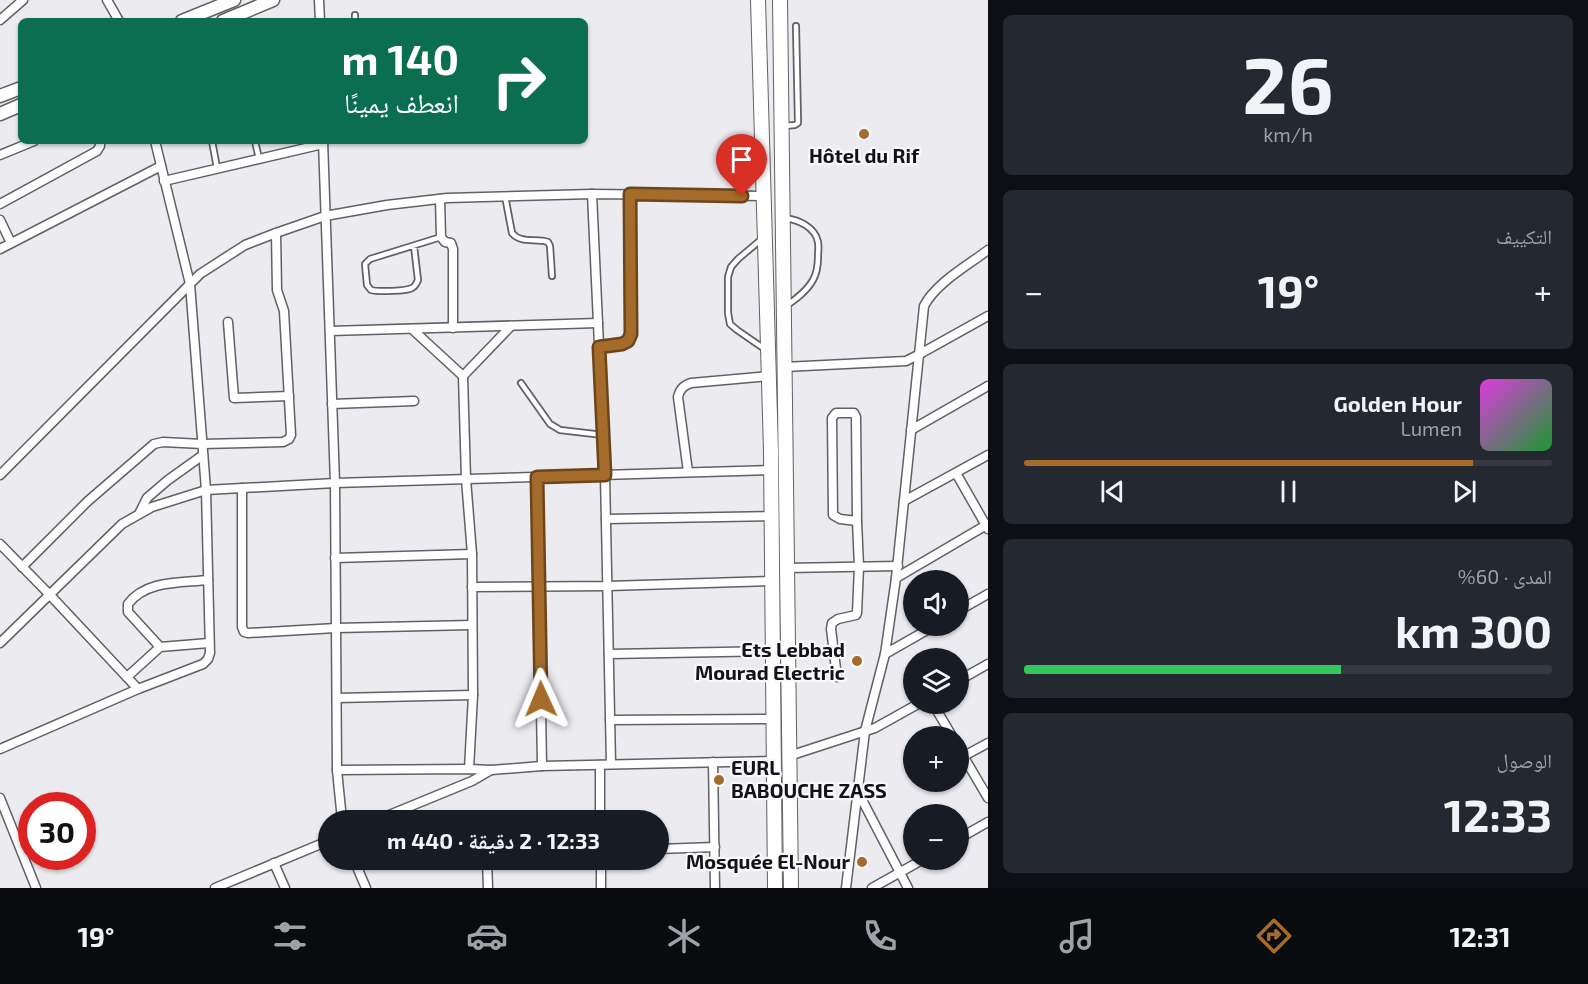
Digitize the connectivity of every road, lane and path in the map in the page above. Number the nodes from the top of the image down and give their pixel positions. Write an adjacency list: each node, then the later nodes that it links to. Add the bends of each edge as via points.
1 (23, 0): 12 (street)
2 (107, 0): 8 (street)
3 (234, 0): 9 (street)
4 (273, 0): 10 (street)
5 (319, 0): 11 (street)
6 (758, 0): 34 (main road)
7 (780, 0): 18 (main road)
8 (117, 18)
9 (189, 18)
10 (230, 18)
11 (320, 18)
12 (0, 20)
13 (796, 26): 18 (lane, via 798,123)
14 (18, 89): 15 (street)
15 (0, 96)
16 (18, 106): 17 (street)
17 (0, 114)
18 (781, 126): 38 (main road)
19 (27, 144): 26 (street)
20 (100, 144): 36 (street, via 97,151)
21 (156, 144): 28 (street)
22 (213, 144): 29 (lane)
23 (256, 144): 27 (lane)
24 (316, 144): 27 (street)
25 (323, 144): 37 (street)
26 (0, 155)
27 (260, 159): 29 (street)
28 (161, 166): 30 (street); 43 (street)
29 (217, 169): 30 (street)
30 (165, 181): 48 (street)
31 (592, 194): 32 (street); 33 (street); 52 (street)
32 (630, 194): 34 (street); 57 (street, via 631,334 622,344)
33 (505, 196): 35 (street); 47 (lane, via 514,237 548,242)
34 (764, 196): 41 (main road)
35 (440, 199): 37 (street); 42 (street)
36 (0, 204)
37 (325, 216): 40 (street); 56 (street)
38 (782, 217): 49 (main road); 49 (lane, via 804,224 818,241 814,278 806,291)
39 (0, 220): 43 (street)
40 (276, 233): 48 (street, via 245,244); 65 (street, via 277,290 284,311)
41 (765, 236): 58 (main road); 58 (lane, via 731,267 728,313 730,324)
42 (441, 237): 44 (lane); 54 (street, via 453,249)
43 (11, 243): 45 (street)
44 (414, 246): 44 (lane, via 366,261 371,290 411,289 416,285)
45 (0, 249)
46 (988, 250): 59 (street, via 929,298 924,306)
47 (552, 276)
48 (190, 284): 70 (street); 76 (street)
49 (783, 308): 60 (main road)
50 (988, 316): 59 (street)
51 (228, 322): 65 (street, via 234,398)
52 (598, 323): 53 (street); 57 (street)
53 (511, 326): 54 (street); 61 (street)
54 (453, 328): 55 (street)
55 (412, 329): 56 (street); 61 (street)
56 (330, 331): 67 (street)
57 (599, 347): 69 (street)
58 (768, 351): 62 (main road)
59 (918, 355): 60 (street, via 906,361); 68 (street)
60 (784, 367): 95 (main road)
61 (463, 376): 79 (street)
62 (769, 376): 73 (main road); 74 (street, via 691,382 680,389)
63 (521, 383): 69 (lane, via 550,424 560,430)
64 (988, 387): 68 (street)
65 (289, 396): 70 (street, via 289,439)
66 (414, 401): 67 (street)
67 (332, 404): 80 (street)
68 (911, 430): 83 (street)
69 (603, 435): 77 (street)
70 (202, 444): 71 (street); 93 (street, via 163,442 150,446)
71 (203, 455): 82 (street); 84 (street, via 147,498)
72 (988, 455): 75 (street)
73 (771, 470): 74 (street); 85 (main road)
74 (688, 472): 77 (street)
75 (956, 473): 83 (street); 88 (street)
76 (0, 475)
77 (605, 475): 78 (street); 86 (street)
78 (537, 477): 79 (street); 99 (street)
79 (466, 479): 80 (street); 90 (street)
80 (335, 483): 81 (street); 91 (street)
81 (242, 488): 82 (street); 106 (street, via 243,630 248,633)
82 (206, 489): 84 (street); 97 (street)
83 (904, 501): 92 (street)
84 (139, 513): 103 (street, via 122,524)
85 (771, 516): 86 (street); 98 (main road)
86 (606, 519): 100 (street)
87 (857, 521): 87 (street, via 836,518 832,511 832,418 836,413 854,413 856,417); 94 (street)
88 (987, 526): 96 (street)
89 (0, 544): 93 (street)
90 (472, 554): 91 (street); 101 (street)
91 (336, 558): 106 (street)
92 (898, 566): 94 (street); 96 (street)
93 (22, 567): 103 (street)
94 (859, 567): 95 (street); 117 (street, via 857,613 832,623)
95 (787, 568): 128 (main road)
96 (896, 578): 113 (street)
97 (208, 580): 108 (street); 110 (street, via 158,585 130,600 128,612)
98 (772, 581): 100 (street); 111 (main road)
99 (539, 586): 100 (street); 101 (street); 134 (street)
100 (608, 586): 112 (street)
101 (472, 587): 105 (street)
102 (988, 594): 104 (street)
103 (50, 595): 109 (street); 116 (street)
104 (969, 605)
105 (472, 625): 106 (street); 119 (street)
106 (336, 628): 120 (street)
107 (916, 636): 113 (street)
108 (209, 643): 110 (street); 118 (street, via 210,653 203,664)
109 (0, 644)
110 (160, 647): 116 (street)
111 (772, 651): 112 (street); 122 (main road)
112 (609, 654): 123 (street)
113 (885, 654): 124 (street)
114 (988, 664): 115 (street)
115 (969, 675)
116 (127, 677): 118 (street)
117 (837, 677)
118 (138, 689): 126 (street)
119 (473, 695): 120 (street); 135 (street)
120 (336, 698): 136 (street)
121 (903, 712): 124 (street)
122 (773, 719): 123 (street); 129 (main road)
123 (610, 720): 132 (street)
124 (865, 731): 128 (street); 138 (street)
125 (988, 743): 127 (street)
126 (0, 749)
127 (969, 753)
128 (789, 756): 163 (main road)
129 (773, 761): 130 (street); 162 (main road)
130 (713, 762): 132 (street); 147 (street)
131 (600, 765): 132 (street); 134 (street); 143 (street)
132 (611, 765)
133 (969, 765): 140 (street)
134 (542, 766): 137 (street)
135 (469, 768): 136 (street); 137 (street)
136 (337, 770): 141 (street)
137 (491, 770): 142 (street)
138 (858, 791): 154 (street); 164 (street)
139 (0, 798): 155 (street)
140 (988, 798)
141 (341, 810)
142 (401, 810)
143 (600, 810)
144 (988, 822): 145 (street)
145 (969, 833)
146 (318, 845): 149 (street)
147 (715, 847): 148 (street); 161 (street)
148 (669, 849)
149 (274, 863): 156 (street); 157 (street)
150 (358, 870): 158 (street)
151 (487, 870): 159 (street)
152 (601, 870): 160 (street)
153 (904, 870): 154 (street)
154 (900, 872): 165 (street); 166 (street)
155 (36, 888)
156 (215, 888)
157 (285, 888)
158 (366, 888)
159 (488, 888)
160 (601, 888)
161 (716, 888)
162 (775, 888)
163 (791, 888)
164 (846, 888)
165 (872, 888)
166 (909, 888)

